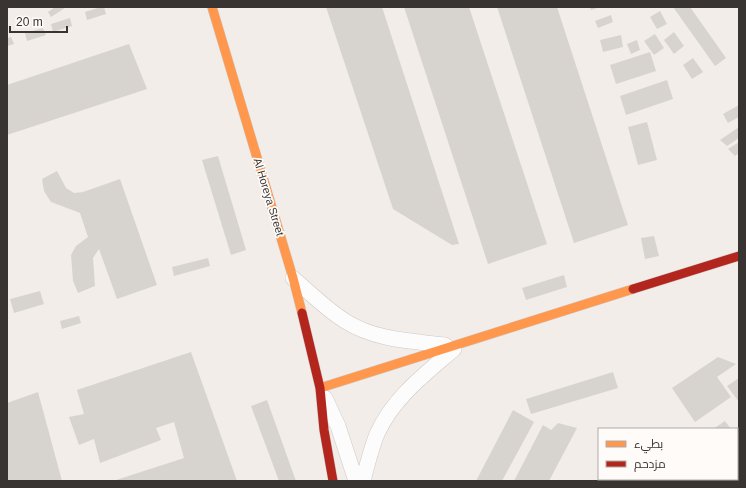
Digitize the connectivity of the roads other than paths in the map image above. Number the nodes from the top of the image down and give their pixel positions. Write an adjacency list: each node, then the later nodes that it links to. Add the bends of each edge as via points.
1 (212, 7): 3 (street, Al Horeya Street)
2 (739, 256): 4 (street)
3 (293, 278): 4 (street, via 328,309 364,331 405,341); 5 (street, Al Horeya Street)
4 (458, 346): 5 (street); 8 (street, via 417,381 388,414 377,434)
5 (320, 388): 6 (street, Al Horeya Street); 7 (street, Al Horeya Street, via 338,426)
6 (332, 481)
7 (356, 481)
8 (363, 481)

